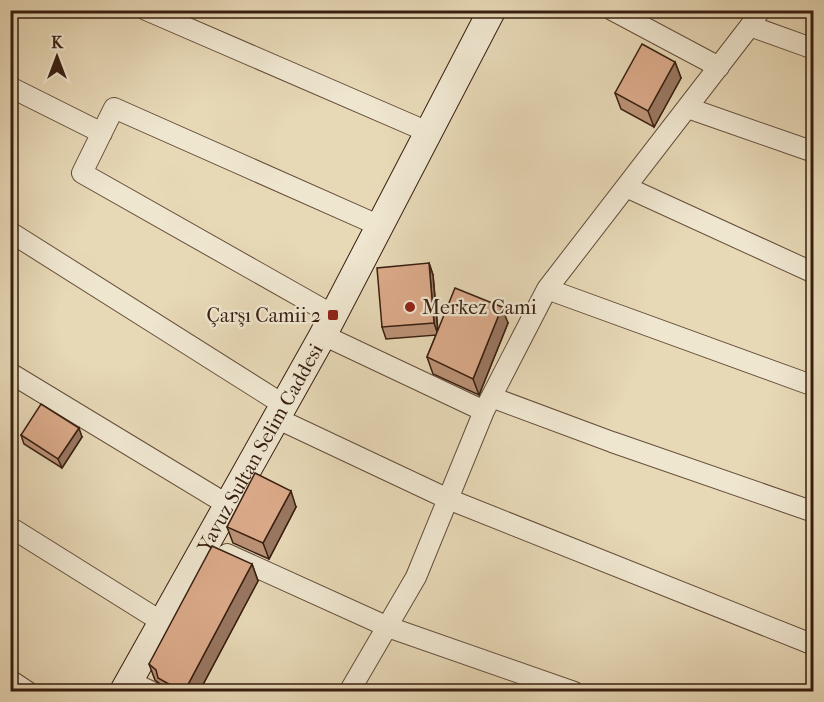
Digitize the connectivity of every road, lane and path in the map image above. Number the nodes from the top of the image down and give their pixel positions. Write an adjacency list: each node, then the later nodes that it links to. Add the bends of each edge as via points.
1 (146, 10): 9 (street)
2 (492, 10): 9 (main road, Yavuz Sultan Selim Caddesi)
3 (612, 10): 6 (street)
4 (755, 18): 5 (street); 6 (street)
5 (813, 48)
6 (719, 67): 8 (street)
7 (10, 87): 10 (street)
8 (688, 108): 11 (street); 12 (street)
9 (428, 132): 13 (main road, Yavuz Sultan Selim Caddesi)
10 (102, 133): 13 (street, via 114,108); 17 (street, via 82,172)
11 (813, 152)
12 (626, 187): 15 (street); 16 (street)
13 (380, 226): 17 (main road, Yavuz Sultan Selim Caddesi)
14 (10, 232): 21 (street)
15 (813, 273)
16 (547, 289): 19 (street); 20 (street)
17 (328, 325): 20 (street); 21 (main road, Yavuz Sultan Selim Caddesi)
18 (10, 373): 23 (street)
19 (813, 386)
20 (488, 404): 22 (street); 24 (street)
21 (280, 412): 22 (street); 23 (main road, Yavuz Sultan Selim Caddesi)
22 (448, 499): 28 (street, via 416,577); 29 (street)
23 (228, 505): 26 (main road, Yavuz Sultan Selim Caddesi)
24 (813, 512)
25 (10, 527): 27 (street)
26 (206, 544): 27 (main road, Yavuz Sultan Selim Caddesi); 28 (street)
27 (162, 622): 31 (main road, Yavuz Sultan Selim Caddesi)
28 (388, 627): 33 (street); 34 (street)
29 (813, 645)
30 (10, 680): 32 (street)
31 (135, 688)
32 (28, 692)
33 (349, 692)
34 (574, 692)

